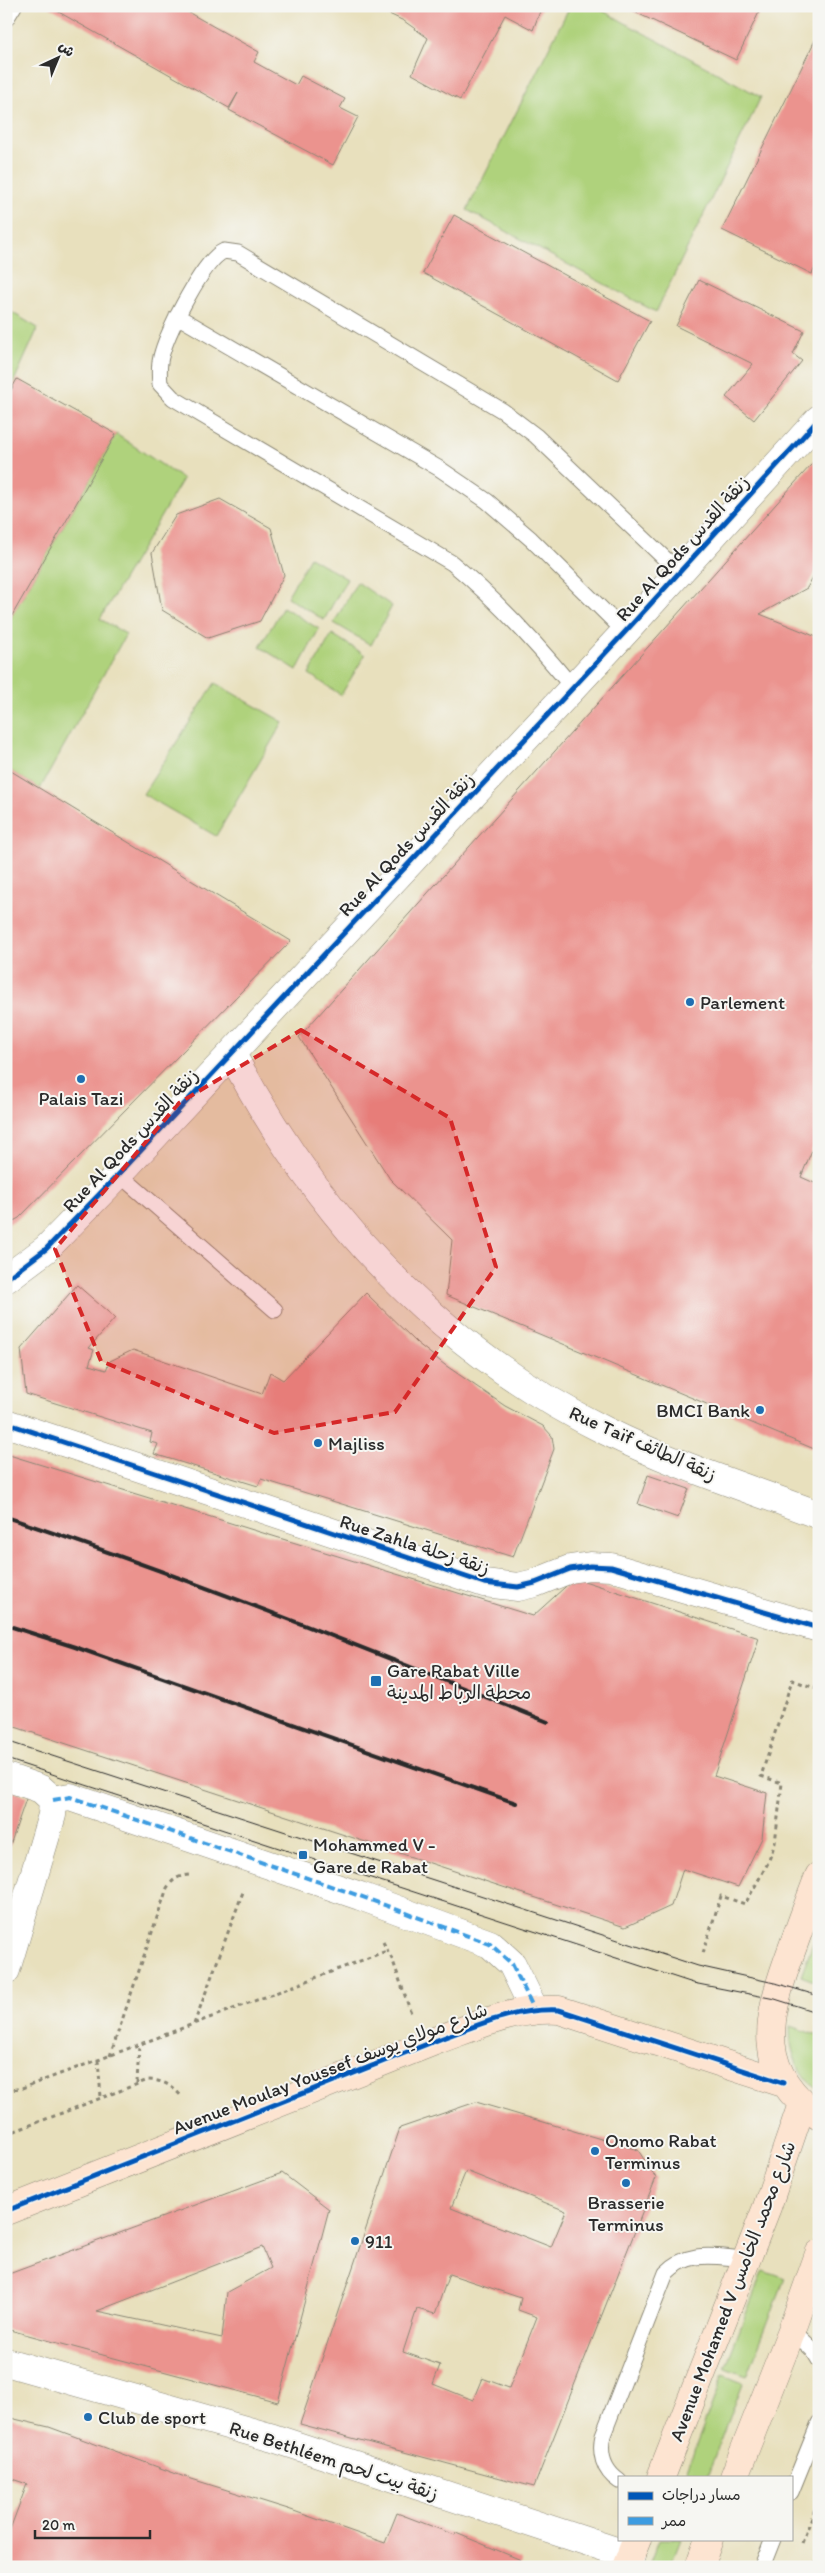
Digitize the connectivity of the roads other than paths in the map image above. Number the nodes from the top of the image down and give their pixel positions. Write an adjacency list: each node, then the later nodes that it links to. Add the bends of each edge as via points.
1 (14, 6): 2 (lane)
2 (6, 19)
3 (177, 316): 5 (lane, via 212,258 224,250 238,253 503,411 536,436); 6 (lane, via 440,469 487,501); 7 (lane, via 161,354 159,375 160,384 173,398 452,563 540,648)
4 (819, 419): 5 (street, Rue Al Qods زنقة القدس)
5 (680, 573): 6 (street, Rue Al Qods زنقة القدس)
6 (625, 632): 7 (street, Rue Al Qods زنقة القدس)
7 (573, 688): 8 (street, Rue Al Qods زنقة القدس)
8 (232, 1054): 9 (street, Rue Al Qods زنقة القدس); 13 (street, Rue Taïf زنقة الطائف, via 285,1148 328,1206 388,1274 469,1345 512,1377 606,1431)
9 (119, 1174): 10 (street, Rue Al Qods زنقة القدس, via 46,1249); 11 (lane)
10 (6, 1279)
11 (275, 1310)
12 (6, 1423): 14 (street, Rue Zahla زنقة زحلة, via 484,1583 518,1587 570,1569 611,1567)
13 (819, 1515)
14 (819, 1628)
15 (6, 1777): 16 (street, via 41,1789)
16 (53, 1800): 18 (street, via 52,1815); 19 (street, via 70,1797 490,1944 512,1964)
17 (819, 1876): 20 (main road, via 779,1984 770,2024 770,2043)
18 (6, 1970)
19 (534, 2009): 20 (main road, Avenue Moulay Youssef شارع مولاي يوسف, via 559,2010); 22 (main road, Avenue Moulay Youssef شارع مولاي يوسف, via 506,2015 440,2039)
20 (784, 2083): 21 (main road)
21 (810, 2110): 24 (main road, Avenue Mohamed V شارع محمد الخامس)
22 (6, 2211)
23 (819, 2254): 25 (main road)
24 (746, 2259): 29 (main road, Avenue Mohamed V شارع محمد الخامس); 31 (lane, via 687,2258 666,2273 603,2435 601,2455 604,2465)
25 (792, 2330): 26 (lane); 30 (main road)
26 (819, 2360)
27 (6, 2362): 35 (street, Rue Bethléem زنقة بيت لحم, via 273,2438)
28 (819, 2423): 32 (lane)
29 (662, 2476)
30 (734, 2476)
31 (618, 2480)
32 (792, 2490)
33 (710, 2540): 36 (main road)
34 (773, 2540): 37 (lane)
35 (631, 2554)
36 (699, 2567)
37 (762, 2567)

